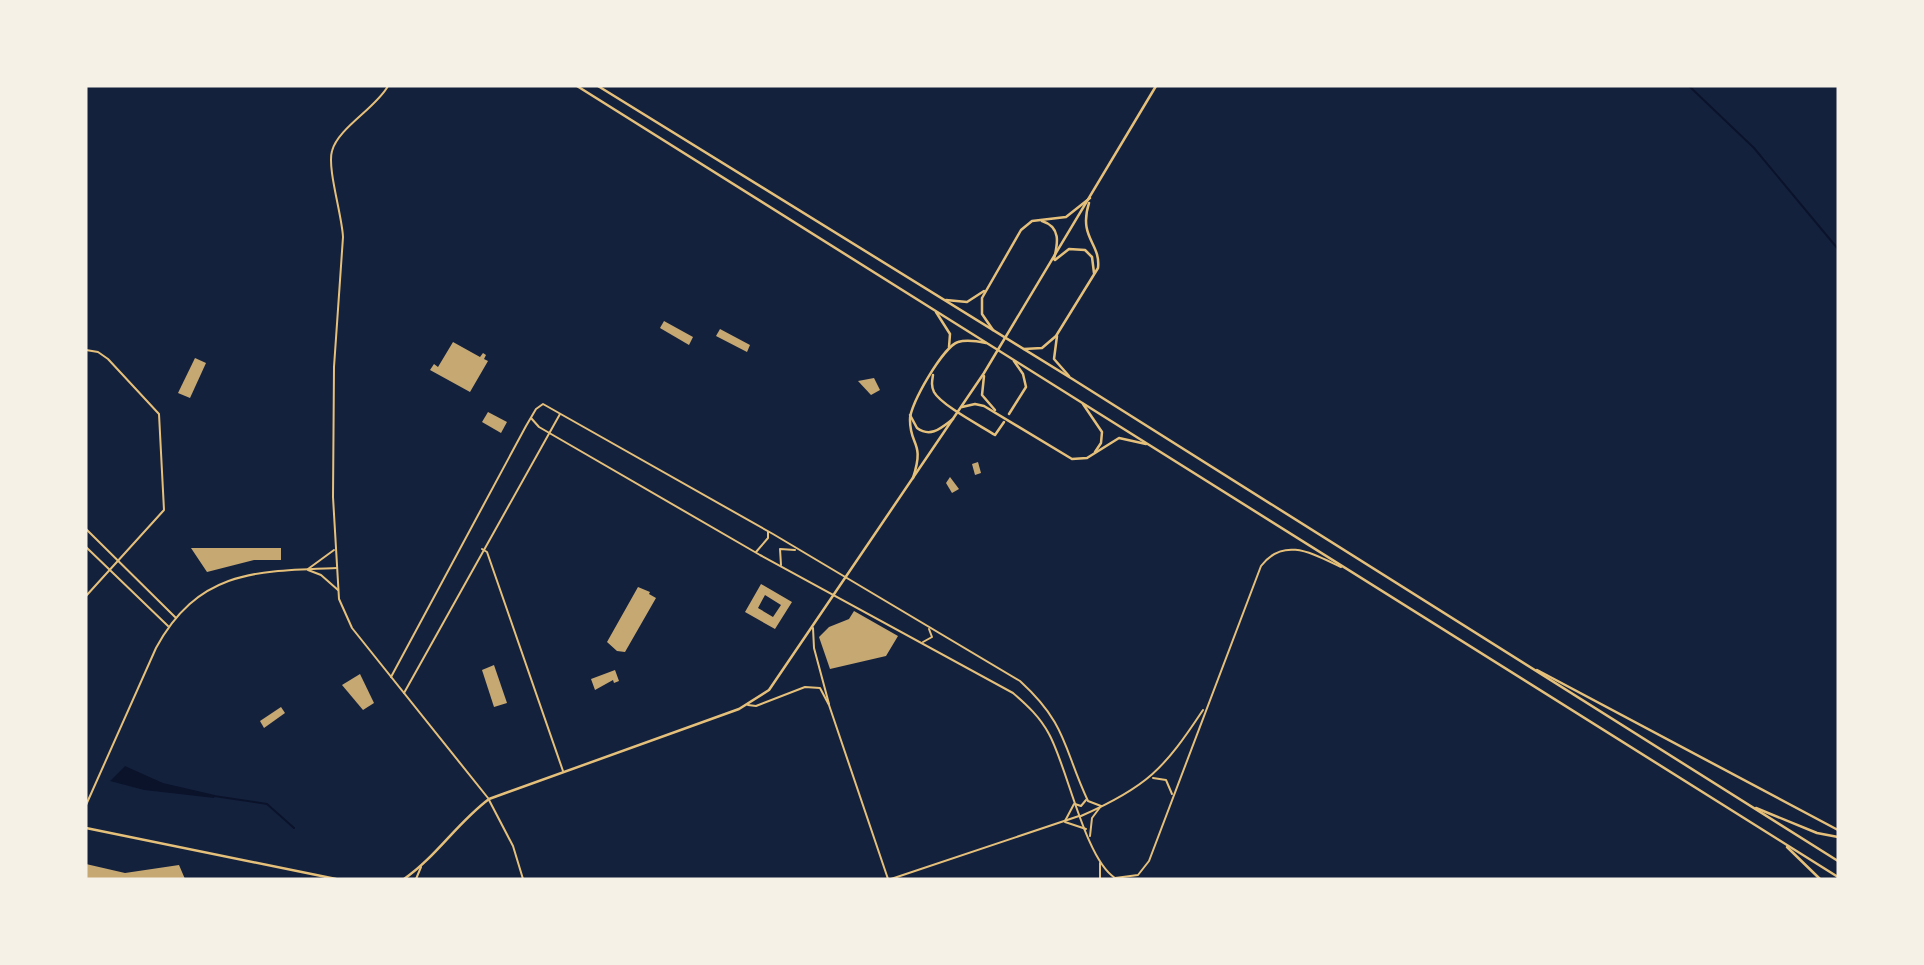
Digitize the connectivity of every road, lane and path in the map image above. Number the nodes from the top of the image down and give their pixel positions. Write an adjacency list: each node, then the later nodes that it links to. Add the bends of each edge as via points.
1 (388, 86): 38 (street, via 331,152 343,237 332,438)
2 (577, 86): 11 (main road)
3 (598, 86): 10 (main road)
4 (1156, 86): 5 (main road)
5 (1092, 196): 6 (main road, via 1066,216); 7 (main road); 8 (main road, via 1084,225 1098,261)
6 (1035, 220): 7 (main road, via 1055,230 1058,240); 9 (main road, via 1021,230)
7 (1053, 262): 8 (main road, via 1069,249 1085,250 1092,257); 20 (main road)
8 (1094, 275): 13 (main road)
9 (984, 291): 10 (main road, via 965,303); 12 (main road, via 981,311)
10 (942, 299): 12 (main road)
11 (934, 309): 14 (main road); 16 (main road, via 949,332)
12 (995, 332): 15 (main road)
13 (1058, 334): 15 (main road, via 1042,348); 21 (main road, via 1054,359)
14 (987, 343): 16 (main road, via 962,341); 18 (main road)
15 (1017, 346): 21 (main road)
16 (948, 348): 19 (main road)
17 (86, 350): 42 (street, via 108,359 152,405 160,422 164,510)
18 (1009, 357): 22 (main road); 27 (main road, via 1026,383)
19 (934, 371): 25 (main road); 30 (main road, via 932,387 939,397 995,435)
20 (984, 373): 23 (main road); 26 (main road, via 982,395)
21 (1074, 380): 57 (main road)
22 (1082, 403): 32 (main road); 33 (main road, via 1102,432 1098,449)
23 (962, 407): 26 (main road, via 976,404); 28 (main road)
24 (560, 413): 29 (street, via 543,404); 31 (street); 36 (street)
25 (910, 414): 28 (main road, via 917,428 929,433); 34 (main road, via 919,452)
26 (999, 414): 33 (main road, via 1063,456)
27 (1009, 414)
28 (956, 416): 34 (main road)
29 (531, 418): 31 (street); 58 (street)
30 (1004, 422)
31 (549, 433): 39 (street); 41 (street)
32 (1149, 445): 33 (main road, via 1119,438); 46 (main road)
33 (1087, 458)
34 (910, 484): 48 (main road)
35 (86, 529): 42 (street)
36 (768, 531): 40 (street); 41 (street, via 768,538)
37 (86, 547): 47 (street)
38 (337, 548): 44 (street); 45 (street)
39 (482, 550): 59 (street); 63 (street, via 487,552)
40 (796, 550): 43 (street, via 780,549); 48 (street)
41 (755, 552): 43 (street)
42 (119, 560): 47 (street); 52 (street)
43 (781, 565): 50 (street)
44 (337, 568): 45 (street); 49 (street)
45 (307, 569): 49 (street); 52 (street, via 230,578 206,591)
46 (1347, 569): 62 (street, via 1300,549 1284,548 1271,554 1258,570); 79 (main road)
47 (109, 570): 51 (street); 54 (street)
48 (846, 579): 50 (main road); 55 (street)
49 (338, 590): 58 (street, via 352,628)
50 (836, 594): 53 (main road); 56 (street)
51 (86, 596)
52 (176, 619): 54 (street)
53 (813, 626): 60 (main road, via 769,690); 61 (street)
54 (169, 628): 70 (street)
55 (929, 629): 56 (street, via 932,637); 67 (street, via 1003,670 1037,697 1065,739)
56 (923, 642): 68 (street, via 999,683 1028,706 1051,736)
57 (1524, 664): 69 (main road); 76 (main road)
58 (391, 677): 59 (street)
59 (404, 694): 66 (street)
60 (747, 705): 61 (street, via 812,686 820,688); 63 (main road)
61 (829, 705): 88 (street)
62 (1205, 707): 64 (street, via 1174,755); 65 (street)
63 (563, 771): 66 (main road)
64 (1150, 778): 65 (street, via 1166,780); 71 (street)
65 (1172, 794): 81 (street, via 1144,871 1130,878 1115,878)
66 (489, 799): 82 (main road, via 457,826); 87 (street, via 513,846)
67 (1086, 799): 68 (street, via 1083,805); 71 (street)
68 (1074, 804): 72 (street); 73 (street)
69 (1748, 804): 78 (main road); 80 (main road)
70 (86, 806)
71 (1101, 806): 72 (street); 77 (street, via 1092,818)
72 (1080, 816): 73 (street); 75 (street)
73 (1064, 822): 75 (street); 88 (street)
74 (86, 828): 84 (main road)
75 (1086, 829): 77 (street)
76 (1838, 830)
77 (1090, 837): 81 (street)
78 (1838, 837)
79 (1779, 840): 83 (main road); 90 (main road)
80 (1838, 861)
81 (1100, 862): 89 (street)
82 (421, 867): 85 (main road); 86 (street)
83 (1838, 877)
84 (336, 879)
85 (404, 879)
86 (416, 879)
87 (523, 879)
88 (889, 879)
89 (1100, 879)
90 (1820, 879)

